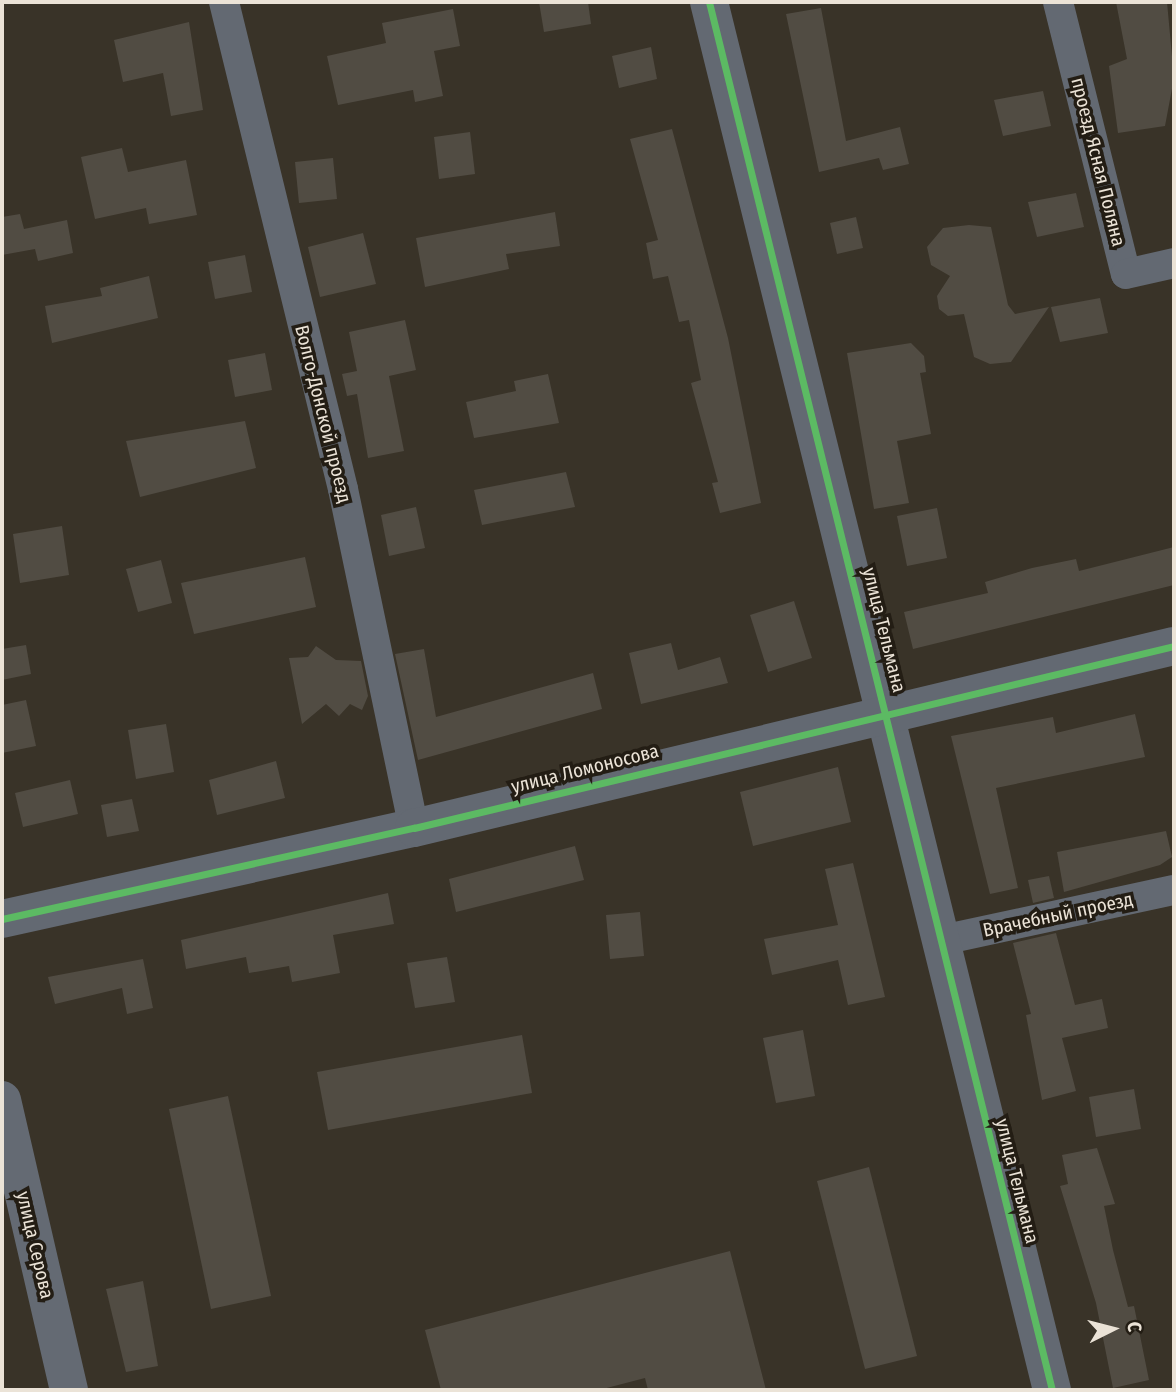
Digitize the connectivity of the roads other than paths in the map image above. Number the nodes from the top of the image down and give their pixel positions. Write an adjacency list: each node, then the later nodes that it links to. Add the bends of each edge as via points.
1 (224, 2): 7 (street, Волго-Донской проезд, via 343,489)
2 (709, 2): 6 (street, улица Тельмана)
3 (1058, 2): 4 (street, проезд Ясная Поляна, via 1126,274)
4 (1174, 263)
5 (1174, 646): 6 (street, улица Ломоносова)
6 (887, 710): 7 (street, улица Ломоносова); 10 (street, улица Тельмана)
7 (414, 828): 9 (street, улица Ломоносова)
8 (1174, 890): 10 (street, Врачебный проезд)
9 (2, 919)
10 (942, 940): 14 (street, улица Тельмана)
11 (2, 1100): 12 (main road, улица Серова)
12 (13, 1203): 13 (main road, улица Серова)
13 (69, 1390)
14 (1052, 1390)

